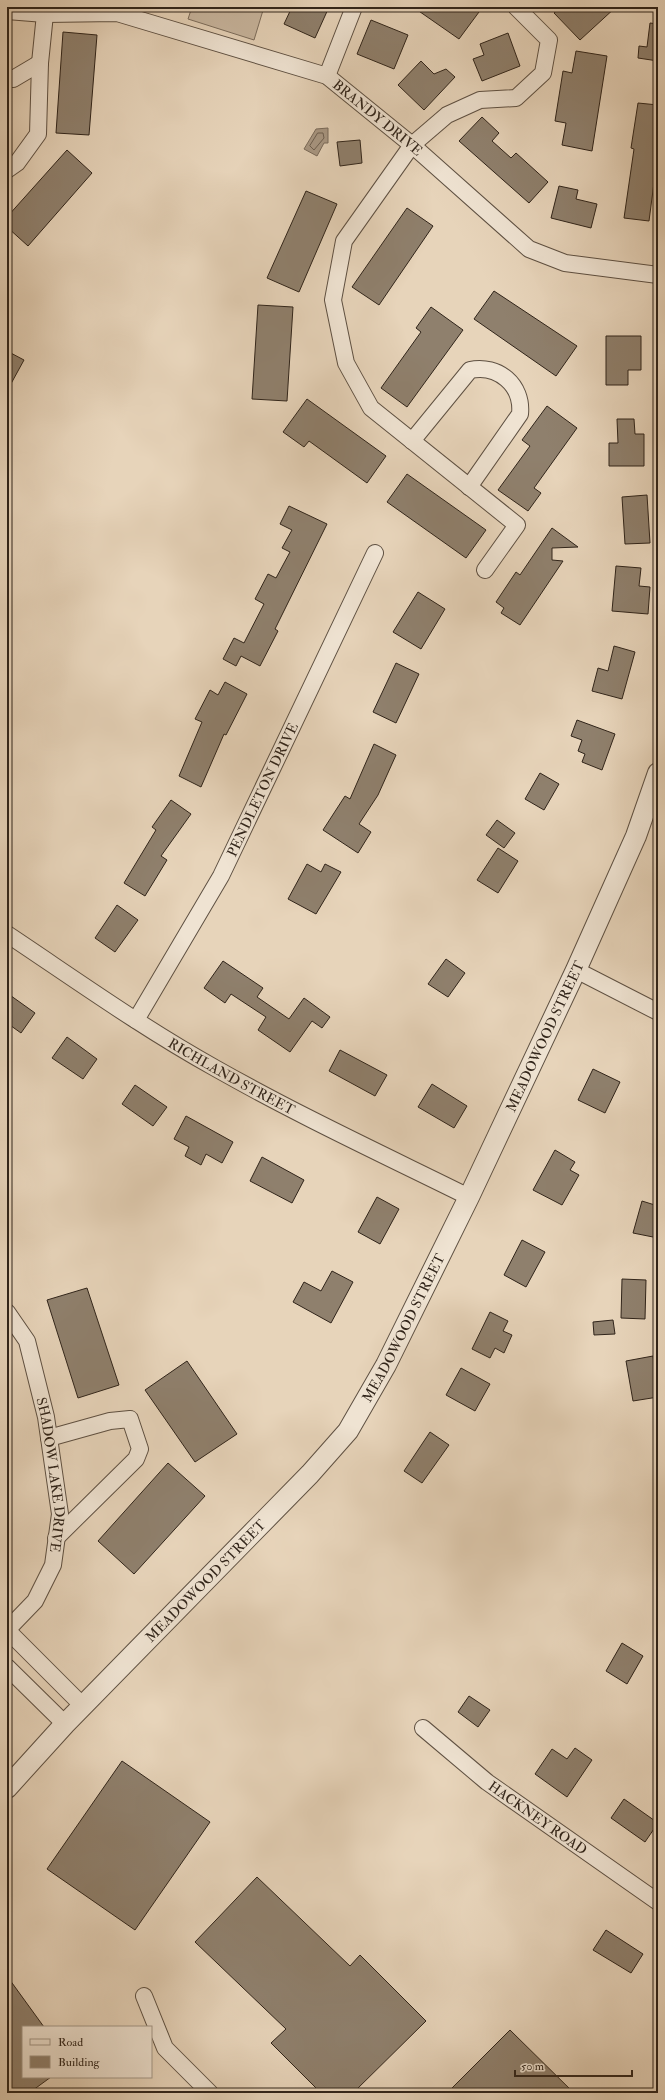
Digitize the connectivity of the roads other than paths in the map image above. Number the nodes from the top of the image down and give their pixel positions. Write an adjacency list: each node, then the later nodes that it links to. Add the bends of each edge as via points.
1 (354, 7): 7 (street)
2 (516, 7): 9 (street, via 549,40 543,74 516,98 480,100 447,115)
3 (91, 10): 5 (street, BRANDY DRIVE); 7 (street, BRANDY DRIVE, via 117,13)
4 (7, 11): 5 (street, BRANDY DRIVE)
5 (45, 14): 6 (street)
6 (40, 63): 8 (street, via 13,79); 10 (street, via 38,134 17,163)
7 (328, 76): 9 (street, BRANDY DRIVE)
8 (7, 78)
9 (412, 145): 11 (street, BRANDY DRIVE, via 530,249 565,262); 12 (street, via 344,241 333,300 346,363 371,408)
10 (7, 170)
11 (658, 275)
12 (412, 441): 13 (street); 13 (street, via 470,370 482,368 505,377 518,392 520,414)
13 (469, 487): 15 (street, via 517,525)
14 (374, 553): 20 (street, PENDLETON DRIVE, via 221,876)
15 (485, 570)
16 (658, 773): 18 (street, MEADOWOOD STREET, via 636,836)
17 (7, 934): 20 (street, RICHLAND STREET)
18 (576, 970): 19 (street); 21 (street, MEADOWOOD STREET)
19 (658, 1012)
20 (136, 1020): 21 (street, RICHLAND STREET, via 215,1068 328,1128)
21 (469, 1197): 27 (street, MEADOWOOD STREET, via 386,1365 348,1431 310,1474)
22 (7, 1312): 23 (street, SHADOW LAKE DRIVE, via 27,1341)
23 (49, 1438): 24 (street, SHADOW LAKE DRIVE, via 60,1514); 24 (street, via 110,1421 130,1419 140,1449 136,1459)
24 (56, 1538): 25 (street, SHADOW LAKE DRIVE, via 53,1565 35,1601)
25 (7, 1630): 27 (street, SHADOW LAKE DRIVE)
26 (7, 1667): 28 (street)
27 (83, 1706): 28 (street, MEADOWOOD STREET)
28 (65, 1724): 30 (street, MEADOWOOD STREET)
29 (423, 1728): 31 (street, HACKNEY ROAD, via 487,1782)
30 (7, 1788)
31 (658, 1902)
32 (144, 1996): 33 (street, via 165,2048)
33 (210, 2093)

